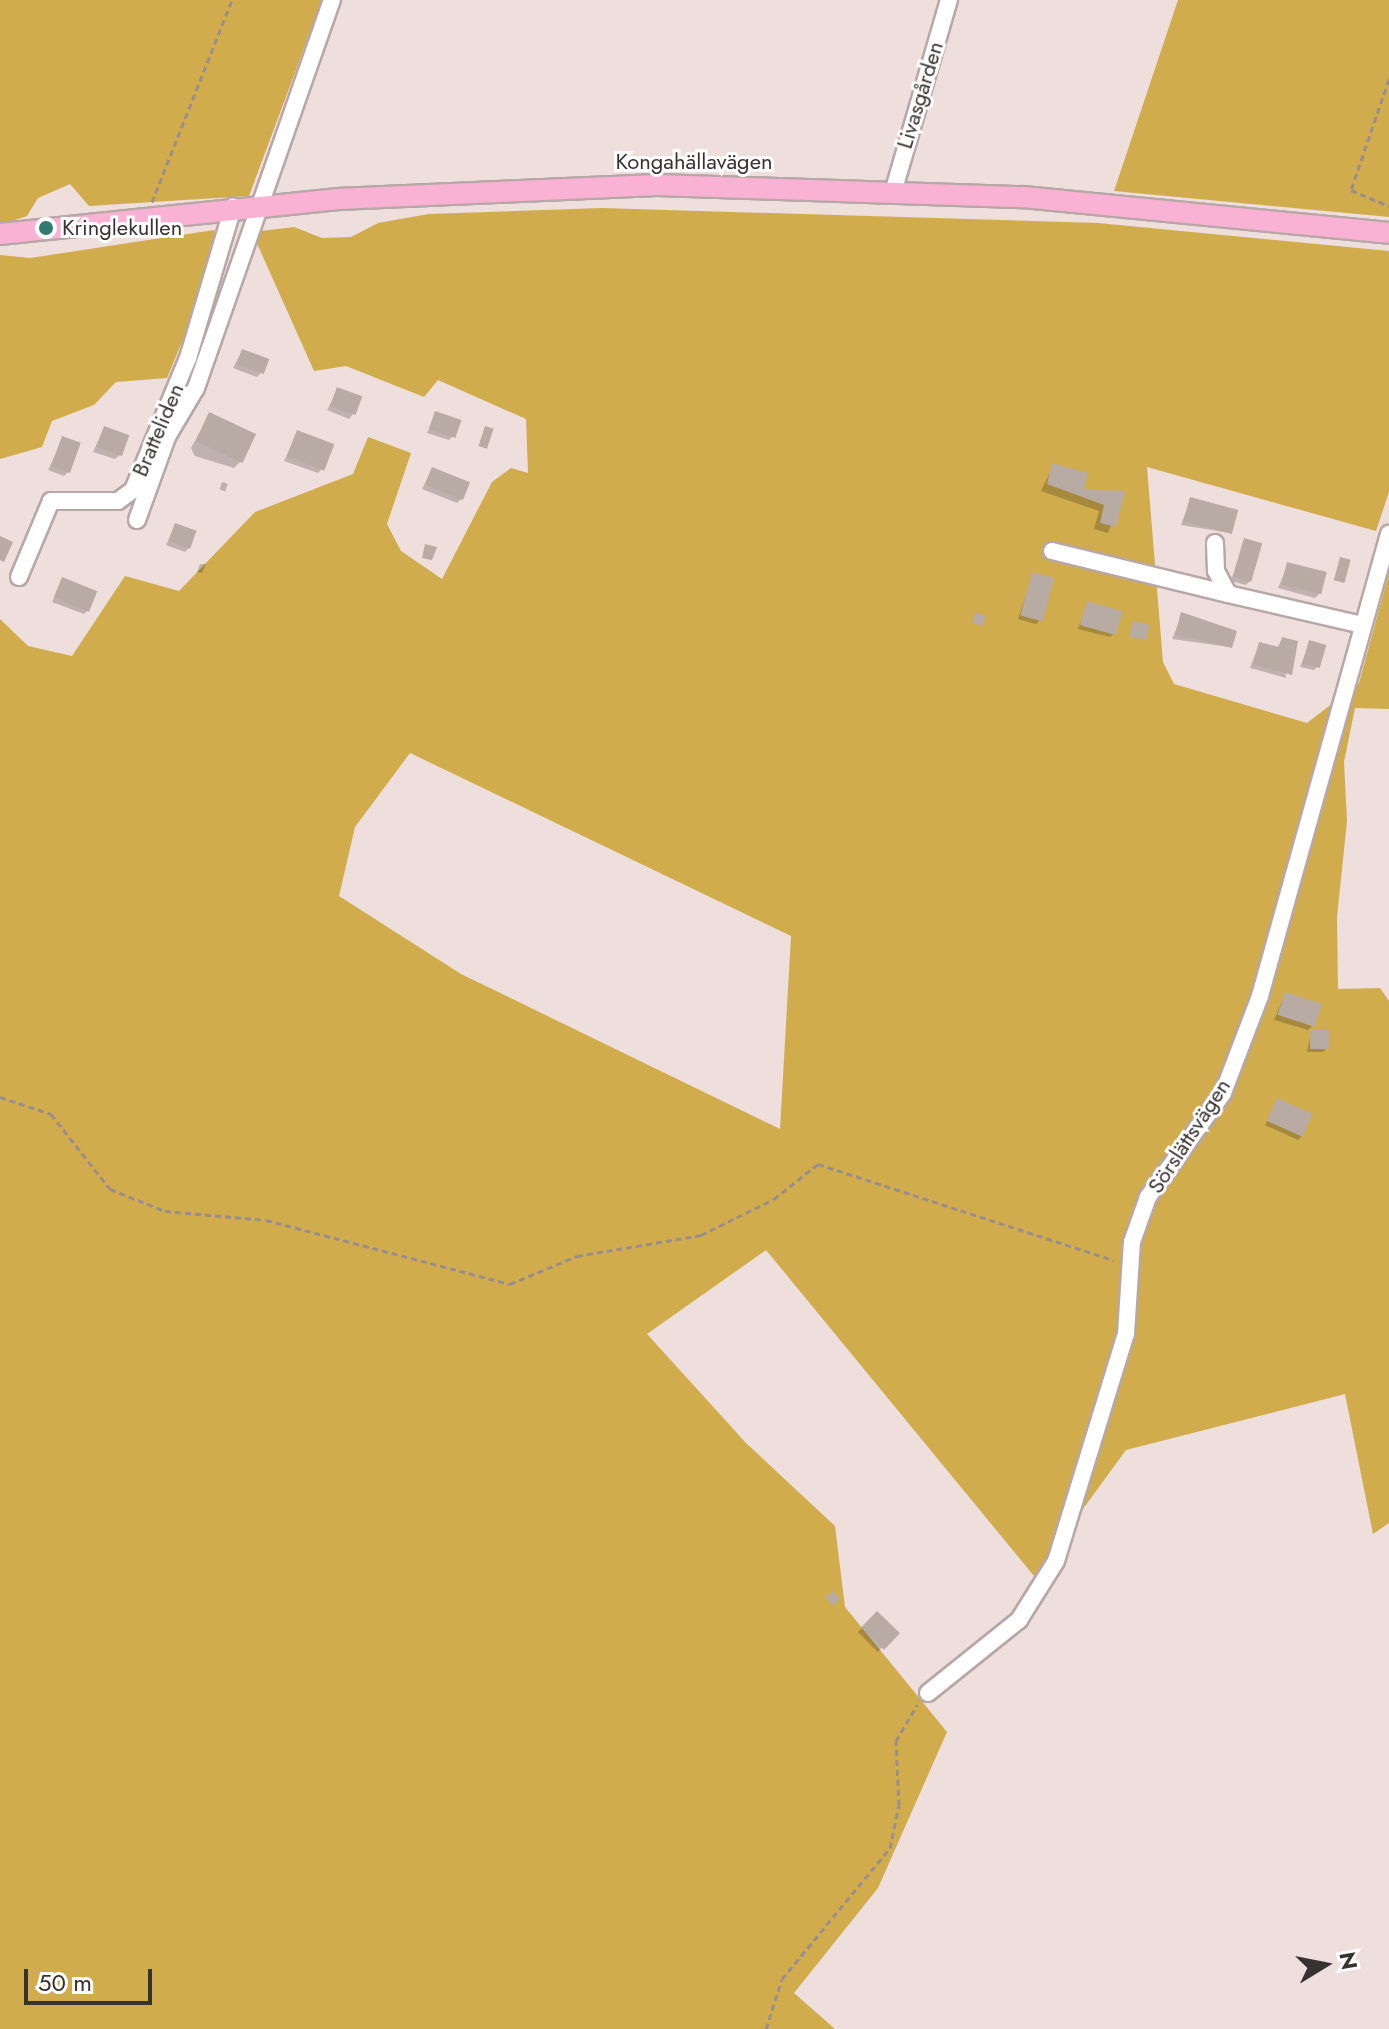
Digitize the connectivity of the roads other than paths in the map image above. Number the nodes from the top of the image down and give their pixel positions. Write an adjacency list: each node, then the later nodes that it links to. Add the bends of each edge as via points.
1 (332, 0): 4 (street)
2 (949, 0): 3 (street, Livasgården)
3 (894, 189): 4 (main road, Kongahällavägen, via 657,185); 6 (main road, Kongahällavägen)
4 (257, 206): 5 (main road, Kongahällavägen); 8 (street, Bratteliden, via 196,388 167,437)
5 (233, 207): 7 (main road, Kongahällavägen); 12 (street, Bratteliden, via 188,358 133,490 118,501 51,501)
6 (1389, 233)
7 (0, 234)
8 (137, 520)
9 (1389, 534): 14 (street, Sörslättsvägen)
10 (1215, 543): 13 (street, via 1216,571)
11 (1052, 551): 13 (street)
12 (19, 577)
13 (1228, 594): 14 (street)
14 (1362, 625): 15 (street, Sörslättsvägen, via 1260,996 1223,1093 1148,1197 1130,1262 1126,1334 1045,1587 988,1652)
15 (928, 1693)

